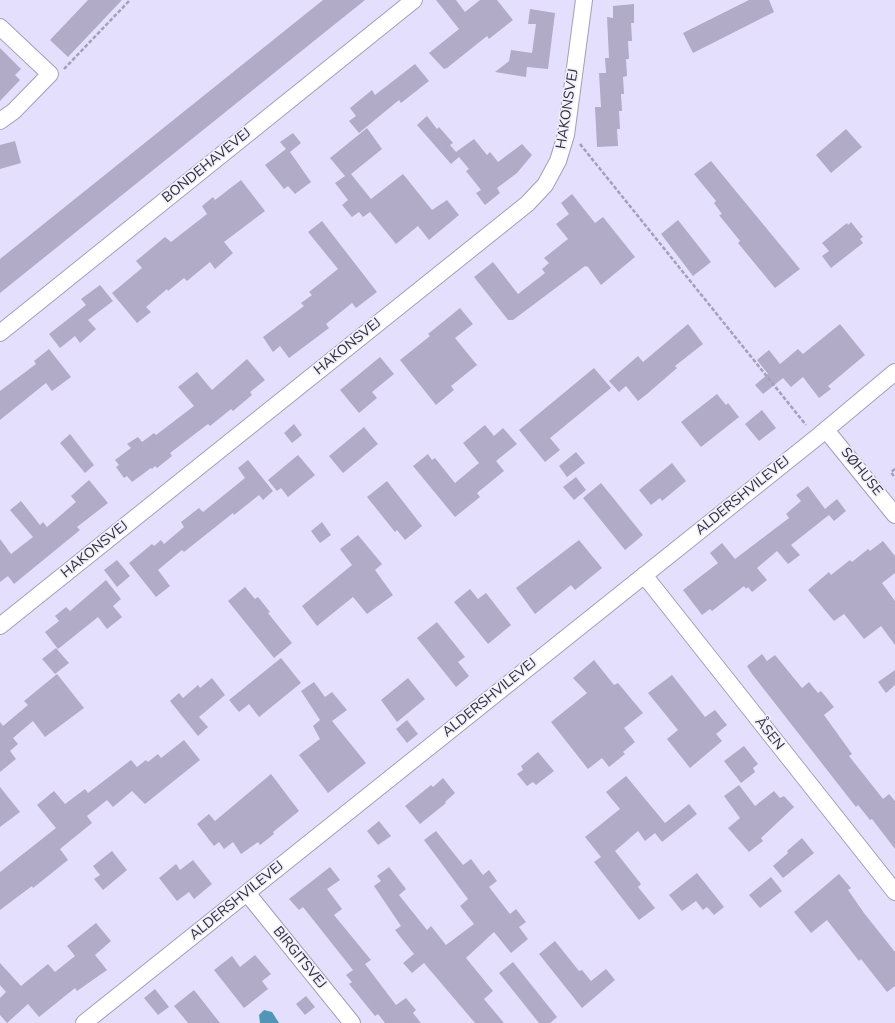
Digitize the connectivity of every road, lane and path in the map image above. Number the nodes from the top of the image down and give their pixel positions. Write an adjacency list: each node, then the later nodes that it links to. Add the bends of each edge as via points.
1 (130, 0): 5 (path, via 63,69)
2 (414, 0): 8 (street, BONDEHAVEVEJ)
3 (584, 0): 7 (street, HAKONSVEJ)
4 (0, 27): 5 (street)
5 (50, 74): 6 (street, via 14,112)
6 (0, 121)
7 (566, 135): 10 (path, via 579,143); 15 (street, HAKONSVEJ, via 554,170 528,204)
8 (0, 333)
9 (895, 372): 10 (street, ALDERSHVILEVEJ)
10 (821, 434): 13 (street, SØHUSE); 14 (street, ALDERSHVILEVEJ)
11 (895, 469): 12 (path, via 891,472)
12 (895, 478)
13 (895, 514)
14 (644, 575): 16 (street, ÅSEN); 17 (street, ALDERSHVILEVEJ)
15 (0, 626)
16 (895, 892)
17 (247, 893): 18 (street, ALDERSHVILEVEJ); 19 (street, BIRGITSVEJ)
18 (84, 1023)
19 (352, 1023)

